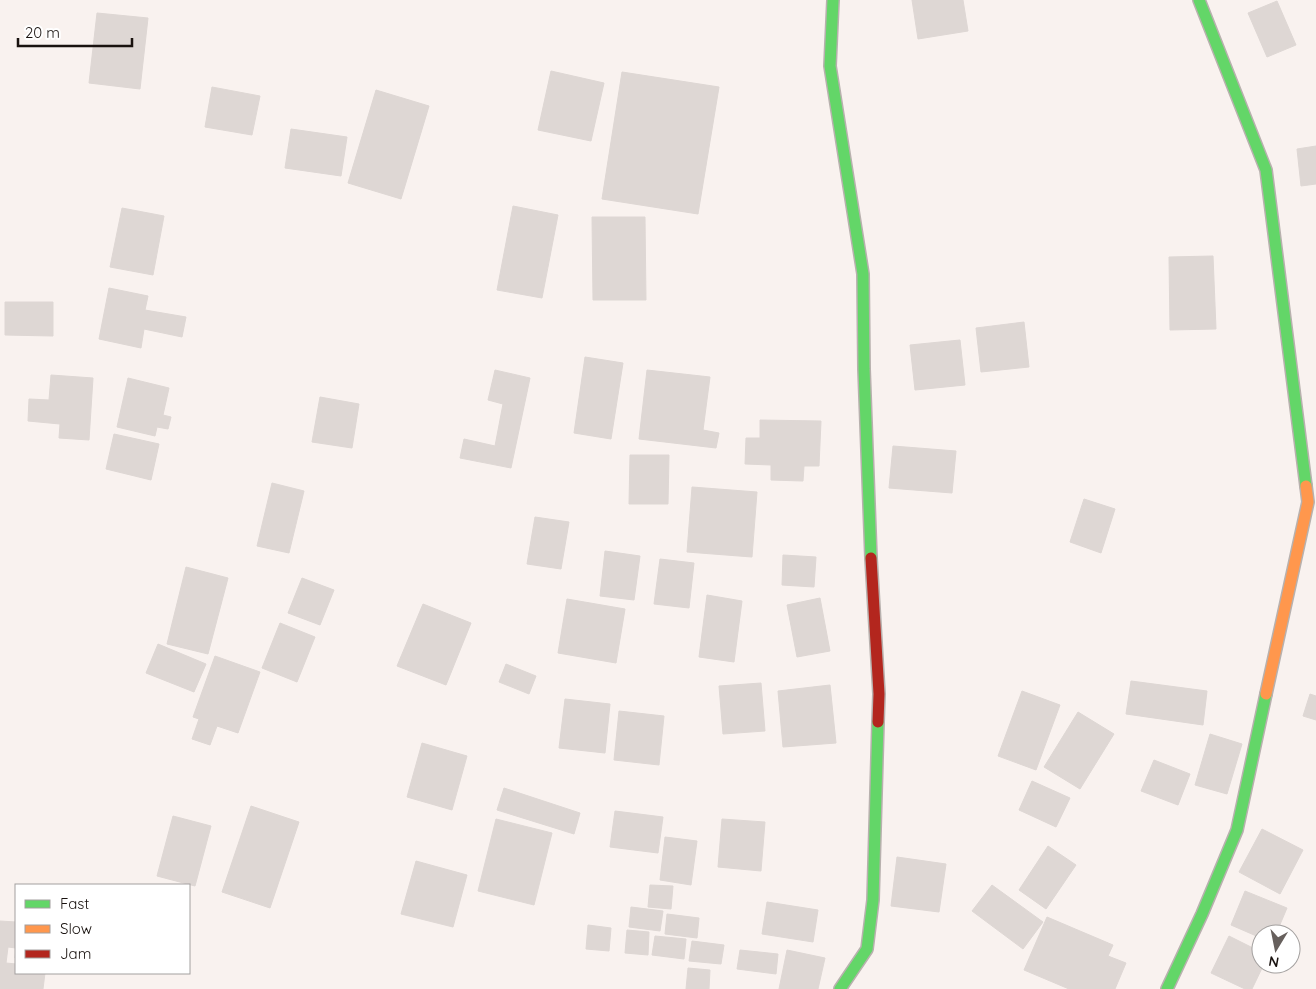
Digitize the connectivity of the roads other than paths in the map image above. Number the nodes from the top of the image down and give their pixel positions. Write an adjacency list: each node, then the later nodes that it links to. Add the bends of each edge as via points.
1 (833, 0): 3 (street, via 830,66 863,274 868,500 879,694 873,900 867,949)
2 (1199, 0): 4 (street, via 1266,170 1308,502 1237,830)
3 (840, 989)
4 (1167, 989)

